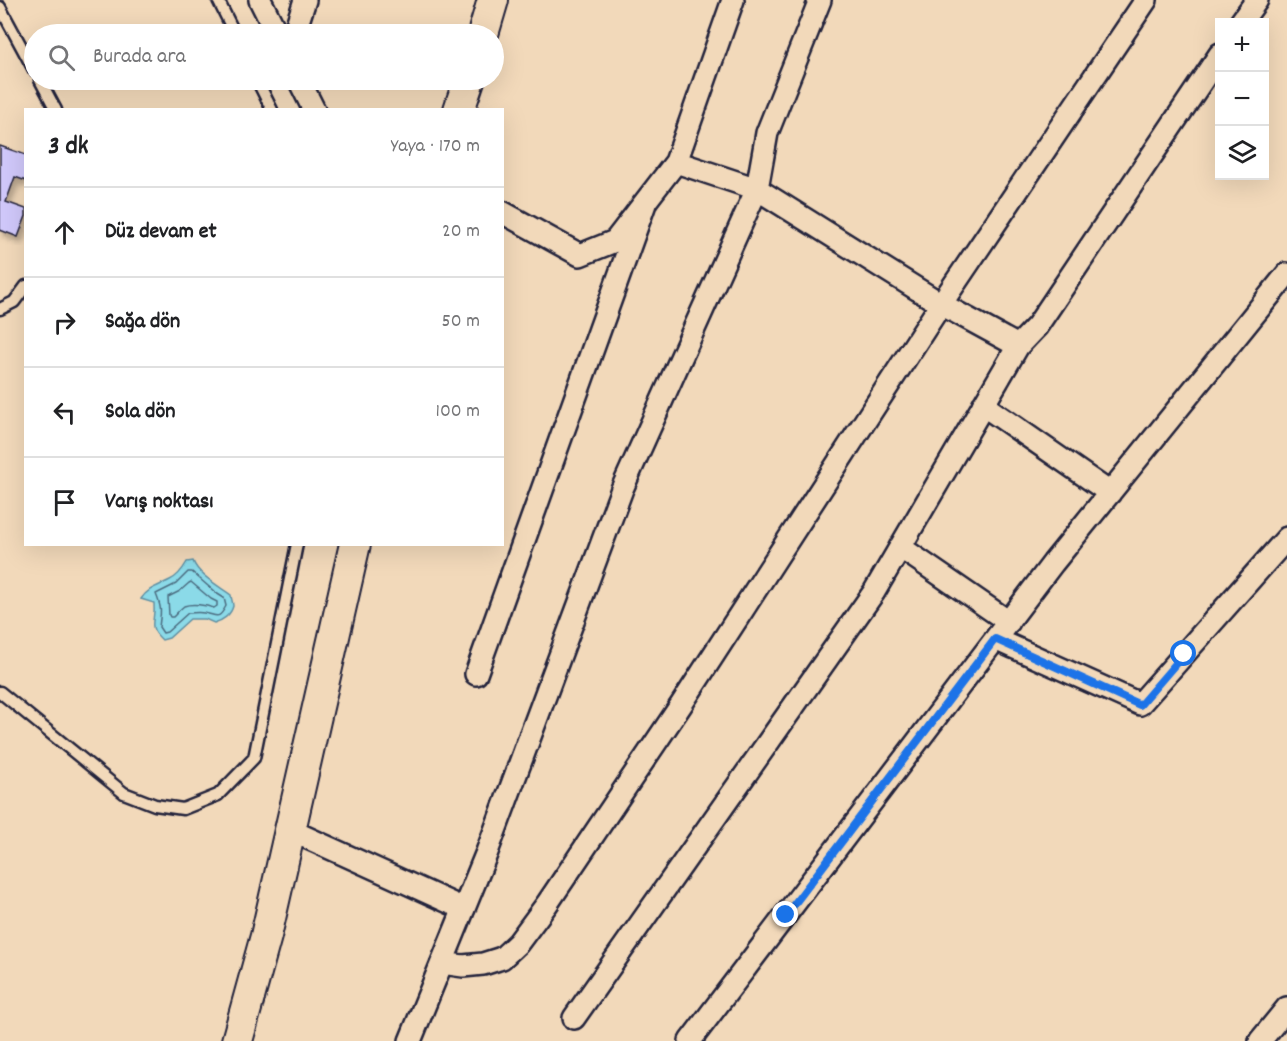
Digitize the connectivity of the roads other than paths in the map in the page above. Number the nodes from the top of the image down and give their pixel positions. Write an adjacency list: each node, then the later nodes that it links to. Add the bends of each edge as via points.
1 (218, 0): 11 (lane)
2 (260, 0): 12 (street)
3 (305, 0): 13 (street)
4 (493, 0): 14 (main road)
5 (733, 0): 25 (street)
6 (820, 0): 26 (street, via 767,133)
7 (1146, 0): 31 (street)
8 (1257, 0): 10 (street)
9 (0, 7): 15 (lane)
10 (1244, 18)
11 (230, 24)
12 (272, 24)
13 (297, 24)
14 (486, 24)
15 (24, 51)
16 (1215, 61): 33 (street, via 1037,326)
17 (45, 90): 21 (lane)
18 (262, 90): 22 (lane)
19 (304, 90): 23 (street)
20 (465, 90): 24 (main road)
21 (55, 108)
22 (271, 108)
23 (313, 108)
24 (460, 108)
25 (676, 162): 26 (street); 27 (street)
26 (757, 189): 31 (street); 45 (street, via 622,489)
27 (646, 201): 28 (street, via 615,241 580,255); 42 (street)
28 (504, 213)
29 (1287, 274): 35 (street)
30 (24, 289): 32 (lane, via 14,302)
31 (941, 303): 33 (street); 46 (street, via 681,705 518,943 502,957 483,964)
32 (0, 309)
33 (1018, 346): 34 (street)
34 (983, 405): 35 (street); 39 (street)
35 (1110, 493): 40 (street)
36 (1287, 538): 41 (street, via 1140,705)
37 (297, 546): 43 (lane, via 254,758 218,795 183,809 156,805 124,793)
38 (355, 546): 44 (main road)
39 (900, 547): 40 (street); 48 (street, via 867,602)
40 (1009, 622): 41 (street)
41 (995, 639): 51 (street)
42 (476, 674)
43 (0, 692)
44 (290, 830): 45 (street); 50 (main road)
45 (464, 909): 46 (street)
46 (442, 963): 49 (street)
47 (1287, 1008): 52 (street)
48 (574, 1018)
49 (414, 1040)
50 (237, 1041)
51 (690, 1041)
52 (1260, 1041)

